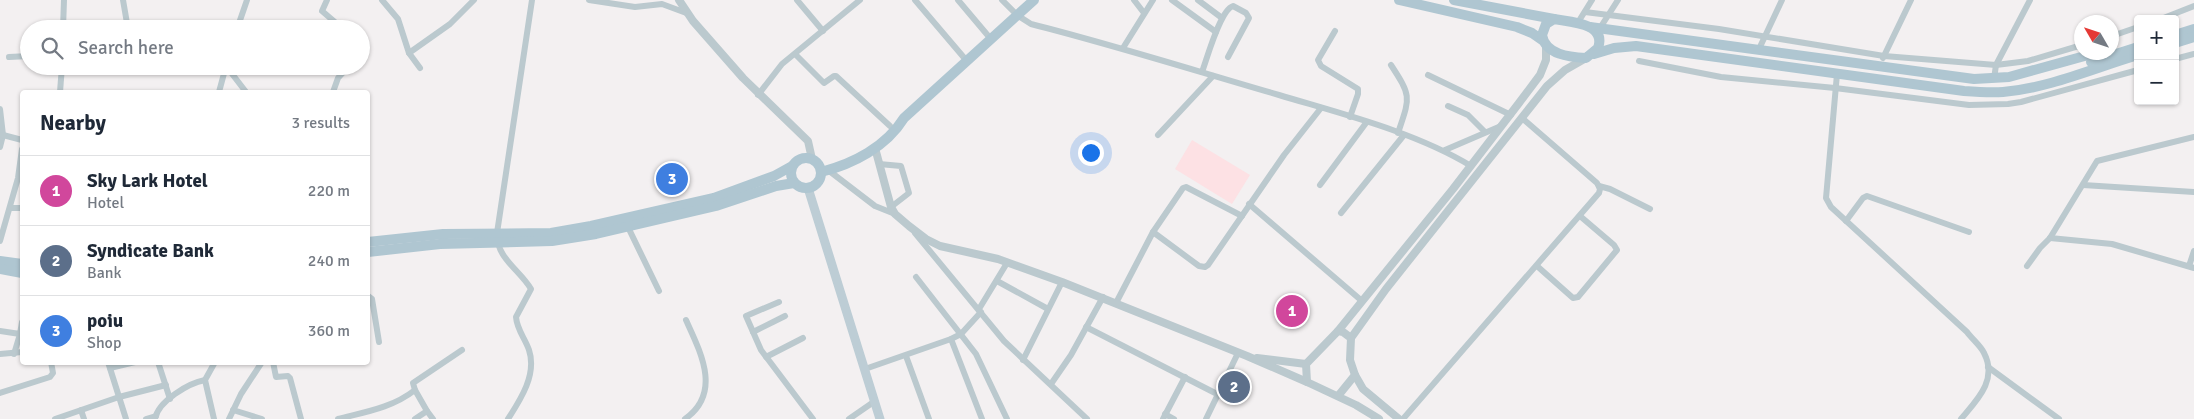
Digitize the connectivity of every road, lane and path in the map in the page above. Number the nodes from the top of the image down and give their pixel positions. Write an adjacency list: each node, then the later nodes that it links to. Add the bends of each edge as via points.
1 (64, 0): 37 (street)
2 (123, 0): 38 (street)
3 (247, 0): 39 (street)
4 (326, 0): 40 (street, via 322,11)
5 (382, 0): 63 (street, via 398,18)
6 (474, 0): 63 (street, via 450,24)
7 (532, 0): 142 (street)
8 (589, 0): 27 (street, via 635,7)
9 (679, 0): 30 (street)
10 (797, 0): 47 (street)
11 (860, 0): 47 (street)
12 (916, 0): 74 (street)
13 (958, 0): 54 (street)
14 (1002, 0): 33 (street)
15 (1034, 0): 33 (main road)
16 (1134, 0): 31 (street)
17 (1153, 0): 31 (street)
18 (1172, 0): 49 (street)
19 (1198, 0): 35 (street)
20 (1399, 0): 57 (main road, via 1517,26)
21 (1454, 0): 36 (main road)
22 (1592, 0): 29 (street)
23 (1618, 0): 32 (street)
24 (1782, 0): 52 (street)
25 (1911, 0): 69 (street)
26 (2030, 0): 77 (street)
27 (654, 2): 30 (street)
28 (2194, 6): 34 (street)
29 (1585, 12): 32 (street); 42 (street)
30 (689, 14): 96 (street)
31 (1144, 14): 60 (street)
32 (1608, 14): 43 (street); 52 (street)
33 (1017, 15): 54 (main road); 60 (street, via 1031,24)
34 (2171, 15)
35 (1222, 18): 49 (street); 67 (street, via 1233,6 1249,16)
36 (1554, 19): 42 (main road); 57 (main road, via 1543,28)
37 (63, 20)
38 (126, 20)
39 (240, 20)
40 (332, 20)
41 (2194, 23): 45 (main road)
42 (1577, 24): 43 (main road)
43 (1595, 27): 62 (main road); 68 (main road, via 1600,42)
44 (2134, 28): 50 (street)
45 (2179, 29)
46 (2194, 29): 51 (main road)
47 (823, 31): 64 (street)
48 (1335, 31): 101 (street, via 1318,60 1321,66 1358,89)
49 (1216, 32): 81 (street)
50 (2119, 34)
51 (2179, 34)
52 (1764, 36): 62 (street); 69 (street)
53 (2194, 37): 56 (main road)
54 (990, 38): 74 (main road)
55 (2134, 42): 59 (main road)
56 (2179, 42)
57 (1544, 43): 68 (main road, via 1562,55); 100 (street, via 1546,60 1540,76)
58 (2074, 47): 77 (street, via 2028,61)
59 (2119, 47)
60 (1123, 48): 81 (street)
61 (2134, 48): 89 (main road, via 2069,69 2023,79)
62 (1759, 49): 78 (main road)
63 (409, 53): 79 (street)
64 (795, 54): 96 (street, via 782,64); 106 (street, via 824,83 836,76)
65 (2194, 54): 72 (street)
66 (20, 56): 71 (street)
67 (1228, 56)
68 (1590, 56): 82 (main road, via 1614,48 1636,46); 103 (street, via 1553,80)
69 (1884, 56): 77 (street); 78 (street)
70 (2134, 56): 82 (main road, via 2049,83 2005,92 1964,92)
71 (10, 57)
72 (2179, 58)
73 (2074, 59): 89 (main road)
74 (966, 60): 102 (main road)
75 (1639, 61): 91 (street, via 1721,76)
76 (1391, 65): 108 (street, via 1406,88 1408,102)
77 (1996, 65): 90 (street)
78 (1878, 66): 90 (main road)
79 (420, 68)
80 (2134, 71): 91 (street, via 2008,104 1969,105)
81 (1202, 72): 88 (street)
82 (1837, 74): 91 (street)
83 (61, 75): 92 (street)
84 (224, 75): 93 (street)
85 (233, 75): 94 (street)
86 (341, 75): 95 (street)
87 (1428, 75): 100 (street)
88 (1213, 76): 98 (street); 109 (street)
89 (2009, 78): 90 (main road)
90 (1994, 79)
91 (1835, 88): 137 (street, via 1825,192 1831,207)
92 (60, 90)
93 (220, 90)
94 (244, 90)
95 (334, 90)
96 (758, 94): 119 (street, via 808,141)
97 (1448, 106): 107 (street, via 1468,115)
98 (1320, 108): 101 (street); 127 (street)
99 (0, 109): 110 (street)
100 (1511, 115): 105 (street)
101 (1350, 117): 104 (street)
102 (904, 118): 106 (main road); 114 (main road)
103 (1522, 118): 124 (street); 176 (street)
104 (1366, 123): 108 (street); 122 (street)
105 (1503, 125): 107 (street); 118 (street)
106 (890, 126): 119 (main road, via 847,158)
107 (1485, 132): 115 (street)
108 (1401, 134): 115 (street); 133 (street)
109 (1158, 135)
110 (2, 136): 112 (street); 113 (street)
111 (2194, 136): 123 (street, via 2100,160)
112 (20, 140)
113 (0, 147)
114 (875, 148): 116 (street); 119 (main road, via 850,163)
115 (1445, 150): 118 (street)
116 (879, 164): 128 (street); 128 (street, via 902,166 909,193)
117 (792, 166): 119 (main road, via 797,160 806,158); 121 (main road); 132 (main road, via 774,176)
118 (1471, 166): 162 (street)
119 (820, 167): 125 (main road, via 816,184); 134 (street, via 875,206)
120 (20, 178): 129 (street)
121 (794, 183): 125 (main road); 132 (main road, via 716,206)
122 (1320, 185)
123 (2083, 185): 126 (street); 143 (street)
124 (1599, 186): 131 (street); 136 (street, via 1599,193)
125 (808, 188): 196 (main road)
126 (2194, 192)
127 (1249, 204): 135 (street); 162 (street)
128 (891, 207): 134 (street)
129 (10, 208): 130 (street); 144 (street)
130 (20, 208)
131 (1650, 209)
132 (674, 211): 138 (main road)
133 (1341, 213)
134 (896, 214): 139 (street)
135 (1242, 216): 140 (street, via 1186,187 1179,192); 140 (street, via 1205,267 1198,266)
136 (1580, 216): 151 (street); 151 (street, via 1617,250 1578,297 1573,298)
137 (1846, 222): 141 (street, via 1867,196); 195 (street, via 1967,332 1984,353)
138 (626, 223): 142 (main road, via 552,242); 159 (street)
139 (909, 226): 149 (street, via 940,246); 166 (street)
140 (1153, 232): 164 (street)
141 (1969, 232)
142 (497, 238): 145 (main road, via 443,234); 147 (main road); 226 (street, via 511,266 531,289 516,317 529,349 530,373)
143 (2050, 238): 152 (street); 153 (street, via 2112,244)
144 (0, 241)
145 (370, 242)
146 (2194, 251): 153 (street)
147 (370, 252)
148 (0, 261): 150 (main road)
149 (1007, 263): 157 (street); 158 (street)
150 (20, 264)
151 (1537, 266): 239 (street)
152 (2027, 266)
153 (2192, 267)
154 (0, 269): 155 (main road)
155 (20, 273)
156 (916, 277): 174 (street)
157 (997, 281): 165 (street); 166 (street)
158 (1062, 282): 160 (street); 165 (street)
159 (659, 291)
160 (1103, 297): 164 (street); 169 (street)
161 (370, 298): 178 (street)
162 (1362, 301): 171 (street)
163 (779, 302): 172 (street, via 746,316)
164 (1116, 302): 181 (street)
165 (1048, 309): 187 (street)
166 (980, 310): 174 (street); 187 (street)
167 (785, 316): 172 (street)
168 (686, 320): 227 (street, via 700,351 706,386 698,408)
169 (1086, 327): 198 (street); 201 (street)
170 (0, 331): 173 (street)
171 (1338, 331): 176 (street); 188 (street)
172 (753, 332): 184 (street)
173 (20, 334): 183 (street)
174 (961, 334): 177 (street); 233 (street, via 982,365)
175 (803, 338): 184 (street)
176 (1351, 338): 197 (street, via 1350,360)
177 (951, 339): 185 (street); 232 (street)
178 (379, 342)
179 (462, 350): 203 (street, via 415,381)
180 (20, 352): 183 (street)
181 (1238, 352): 186 (street); 205 (street)
182 (0, 354): 183 (street)
183 (14, 354)
184 (766, 356): 228 (street)
185 (906, 356): 196 (street); 231 (street)
186 (1247, 356): 188 (street); 200 (street)
187 (1023, 360): 201 (street)
188 (1306, 364): 200 (street)
189 (52, 365): 204 (street, via 50,377)
190 (109, 365): 207 (street)
191 (159, 365): 202 (street)
192 (213, 365): 199 (street)
193 (260, 365): 211 (street)
194 (274, 365): 222 (street, via 276,377 290,378)
195 (1988, 367): 240 (street, via 1988,381 1983,393); 241 (street)
196 (865, 369): 209 (main road)
197 (1355, 376): 206 (street); 238 (street, via 1363,389)
198 (1185, 377): 205 (street); 214 (street)
199 (205, 380): 208 (street, via 192,383); 219 (street)
200 (1307, 382): 206 (street)
201 (1051, 384): 234 (street)
202 (166, 385): 207 (street); 208 (street)
203 (415, 390): 212 (street); 223 (street, via 388,407)
204 (0, 393)
205 (1219, 395): 236 (street)
206 (1338, 396): 237 (street)
207 (119, 397): 210 (street); 217 (street)
208 (170, 399): 213 (street)
209 (875, 401): 229 (street); 230 (main road)
210 (81, 410): 215 (street); 216 (street)
211 (233, 410): 220 (street); 221 (street)
212 (427, 411): 224 (street); 225 (street)
213 (156, 417): 218 (street)
214 (1164, 417): 235 (street)
215 (55, 419)
216 (84, 419)
217 (126, 419)
218 (146, 419)
219 (214, 419)
220 (229, 419)
221 (262, 419)
222 (301, 419)
223 (338, 419)
224 (415, 419)
225 (433, 419)
226 (508, 419)
227 (685, 419)
228 (813, 419)
229 (849, 419)
230 (880, 419)
231 (929, 419)
232 (982, 419)
233 (1007, 419)
234 (1087, 419)
235 (1174, 419)
236 (1206, 419)
237 (1379, 419)
238 (1399, 419)
239 (1403, 419)
240 (1961, 419)
241 (2059, 419)

